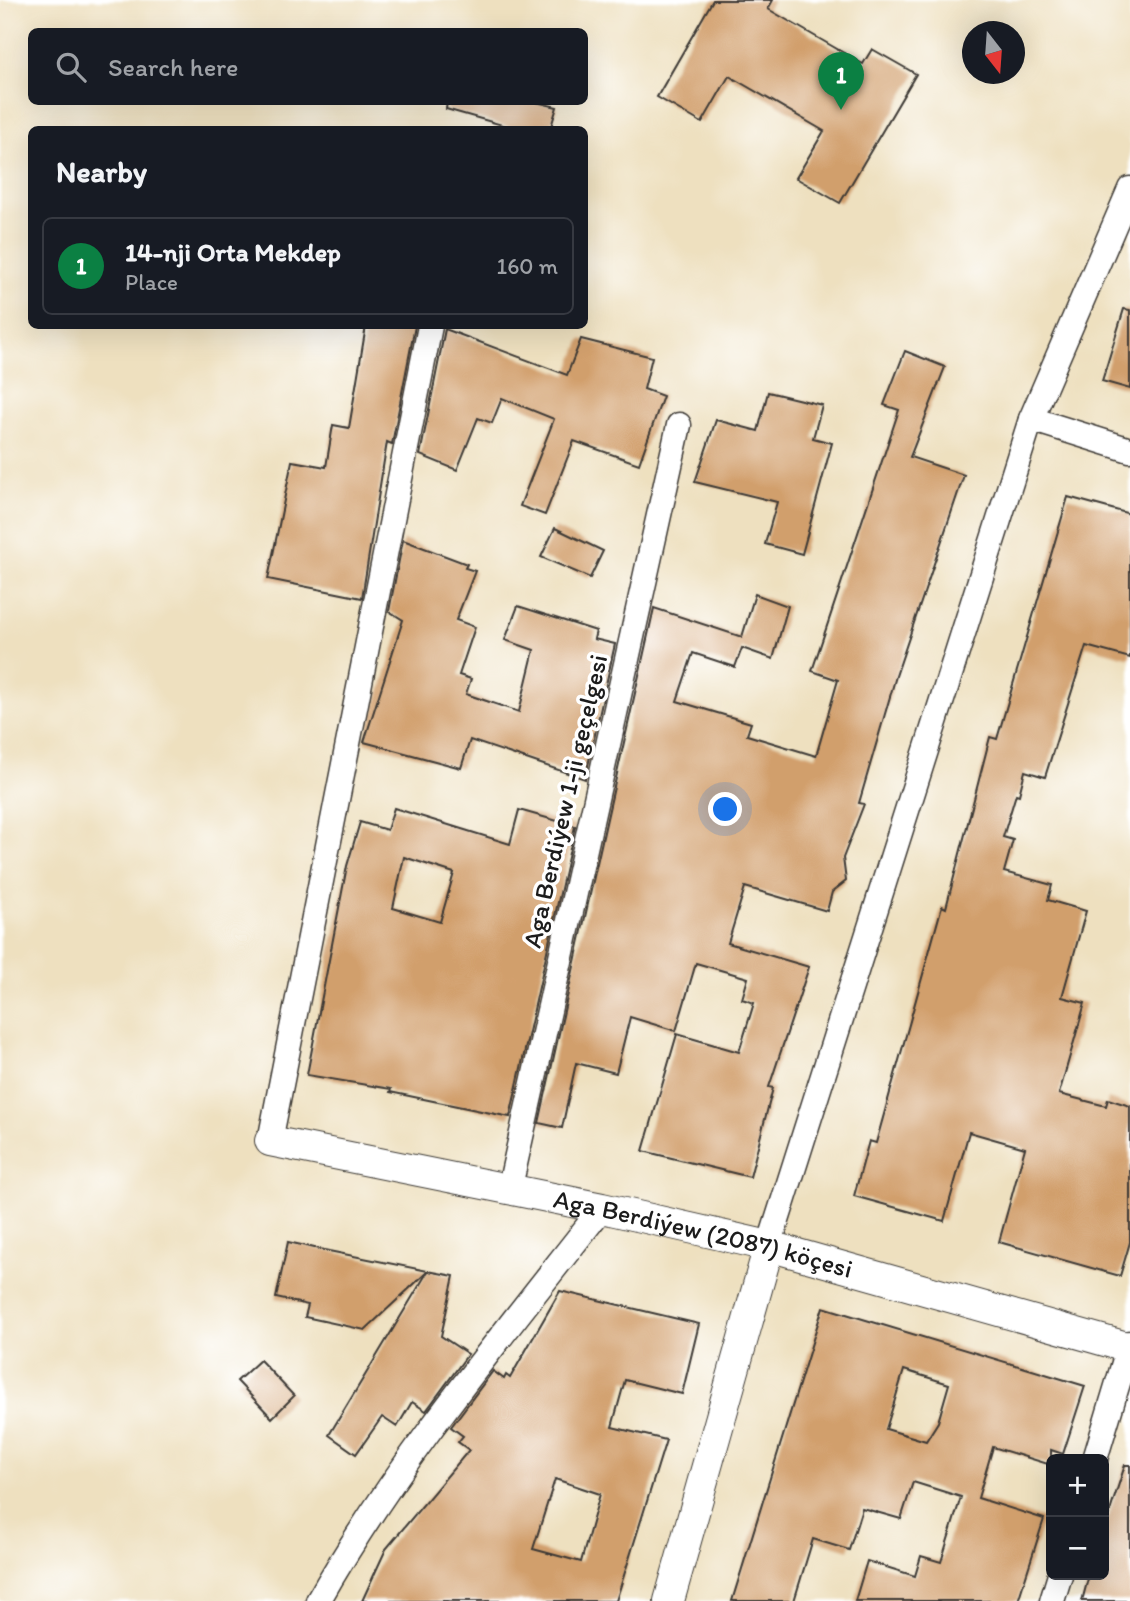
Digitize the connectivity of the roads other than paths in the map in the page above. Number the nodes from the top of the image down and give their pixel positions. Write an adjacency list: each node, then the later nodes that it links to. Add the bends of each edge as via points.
1 (1130, 189): 3 (street)
2 (429, 329): 6 (street)
3 (1031, 419): 5 (street); 9 (street)
4 (679, 425): 7 (street, Aga Berdiýew 1-ji geçelgesi)
5 (1130, 450)
6 (270, 1141): 7 (street, Aga Berdiýew (2087) köçesi)
7 (509, 1191): 8 (street, Aga Berdiýew (2087) köçesi)
8 (602, 1208): 9 (street, Aga Berdiýew (2087) köçesi); 13 (street, via 424,1436 377,1502)
9 (769, 1246): 10 (street, Aga Berdiýew (2087) köçesi); 14 (street)
10 (1130, 1346): 11 (street)
11 (1097, 1454)
12 (1058, 1580): 15 (street)
13 (318, 1601)
14 (669, 1601)
15 (1052, 1601)

